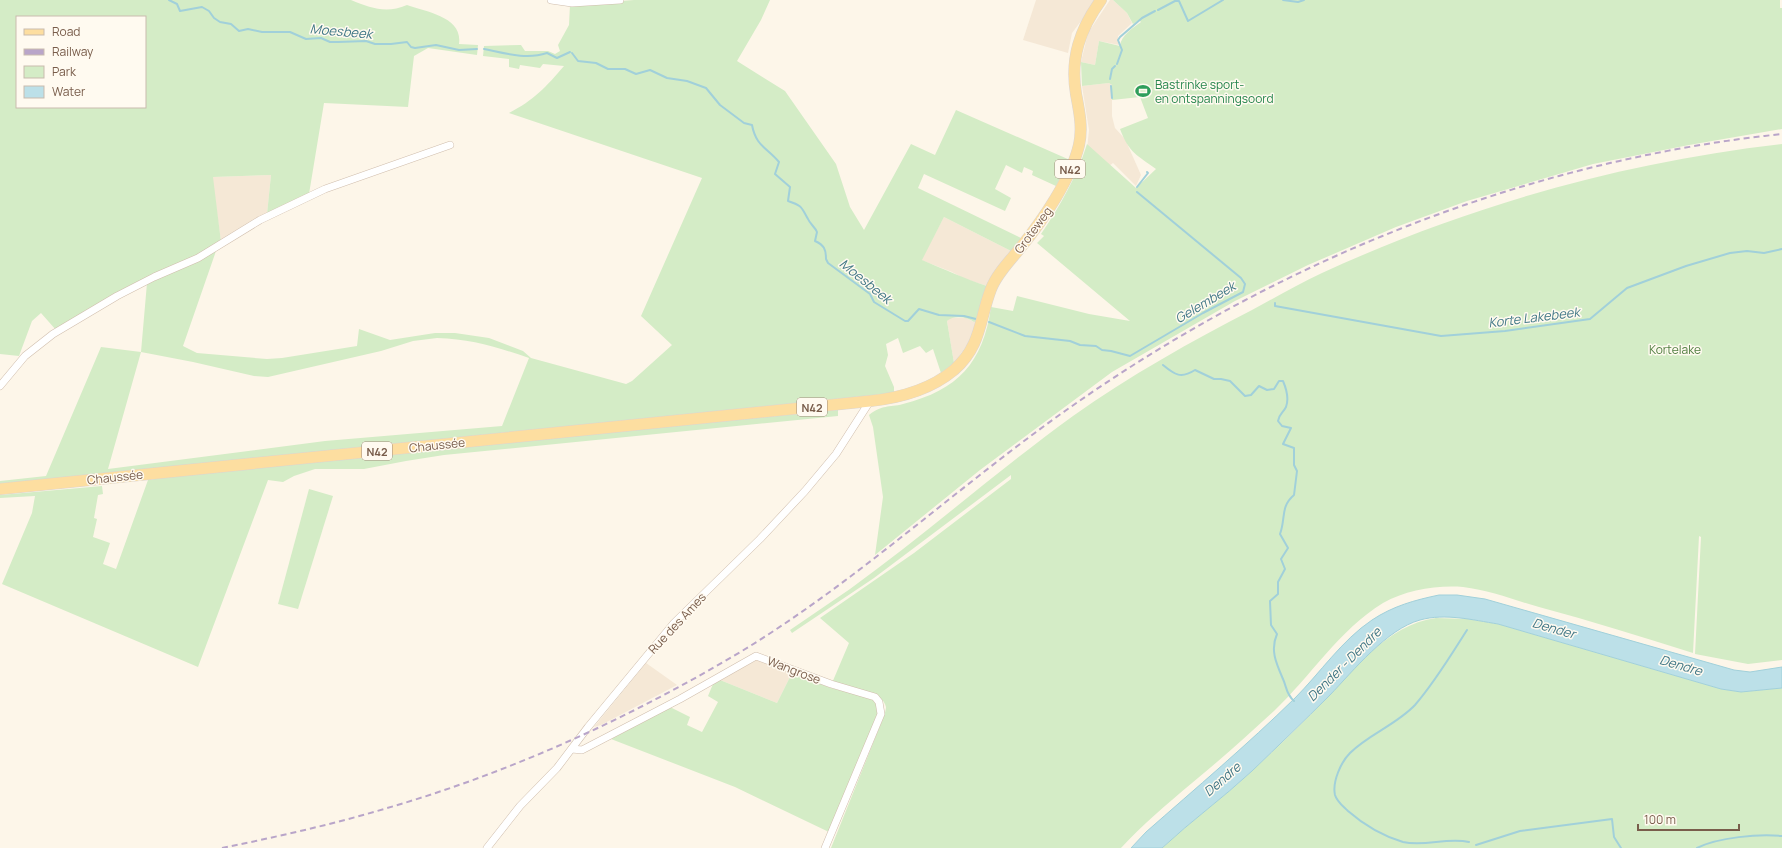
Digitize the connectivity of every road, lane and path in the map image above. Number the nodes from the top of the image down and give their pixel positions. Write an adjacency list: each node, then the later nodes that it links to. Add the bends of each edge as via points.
1 (551, 0): 2 (street, via 572,3)
2 (620, 0)
3 (1101, 0): 6 (main road, Groteweg / N42, via 1083,28 1075,55 1074,84 1081,129 1074,160 1044,218 991,288 974,344 960,363 931,385 906,395)
4 (450, 145): 5 (street, via 325,189 260,220 198,258 117,296 53,334 25,356)
5 (0, 386)
6 (870, 402): 7 (main road, Chaussée / N42); 8 (street, Rue des Ames, via 836,454 805,491 674,624)
7 (0, 489)
8 (572, 749): 9 (street, Rue des Ames, via 502,827); 10 (street, Wangrose, via 582,750 756,656 830,684 875,697 879,702 881,714)
9 (487, 848)
10 (825, 848)

